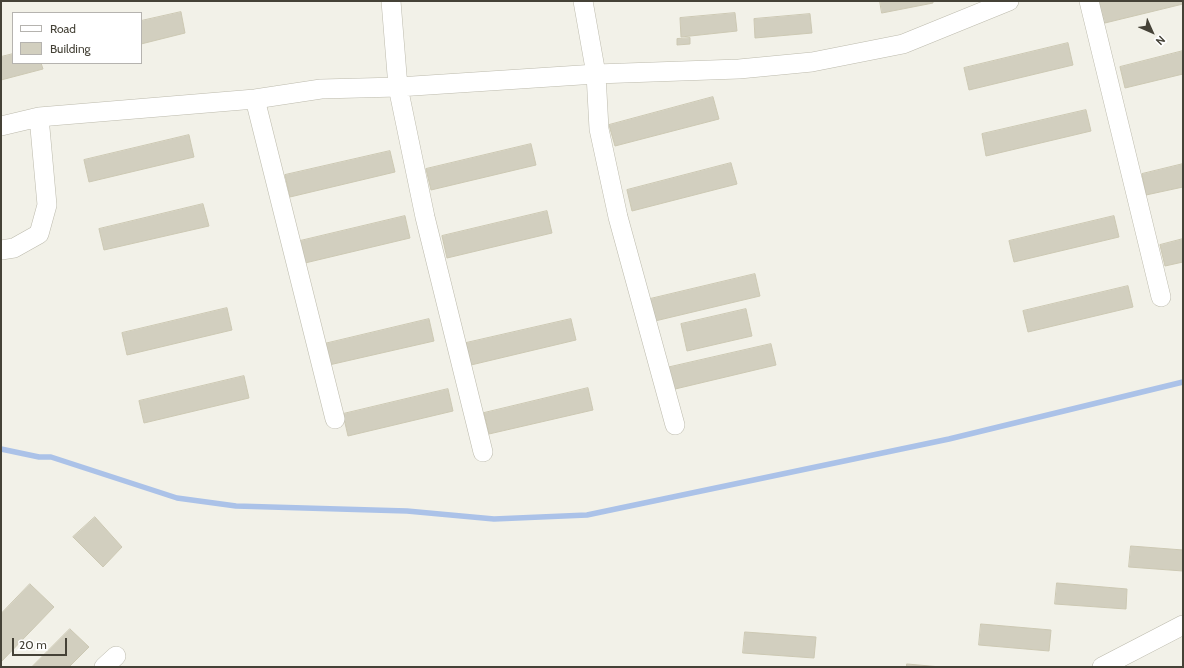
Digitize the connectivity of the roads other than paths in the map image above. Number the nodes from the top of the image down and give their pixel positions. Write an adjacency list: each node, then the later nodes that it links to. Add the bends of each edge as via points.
1 (391, 1): 6 (street)
2 (583, 1): 5 (street)
3 (1009, 1): 5 (street, via 903,44 812,62 739,69)
4 (1089, 1): 11 (street)
5 (596, 74): 6 (street); 13 (street, via 599,129 618,217)
6 (398, 87): 7 (street, via 321,89); 14 (street, via 425,217)
7 (255, 99): 8 (street); 12 (street)
8 (39, 117): 9 (street); 10 (street, via 48,205 39,234 14,248)
9 (1, 126)
10 (1, 250)
11 (1161, 297)
12 (335, 420)
13 (675, 425)
14 (483, 452)
15 (1183, 625): 16 (street)
16 (1102, 667)

